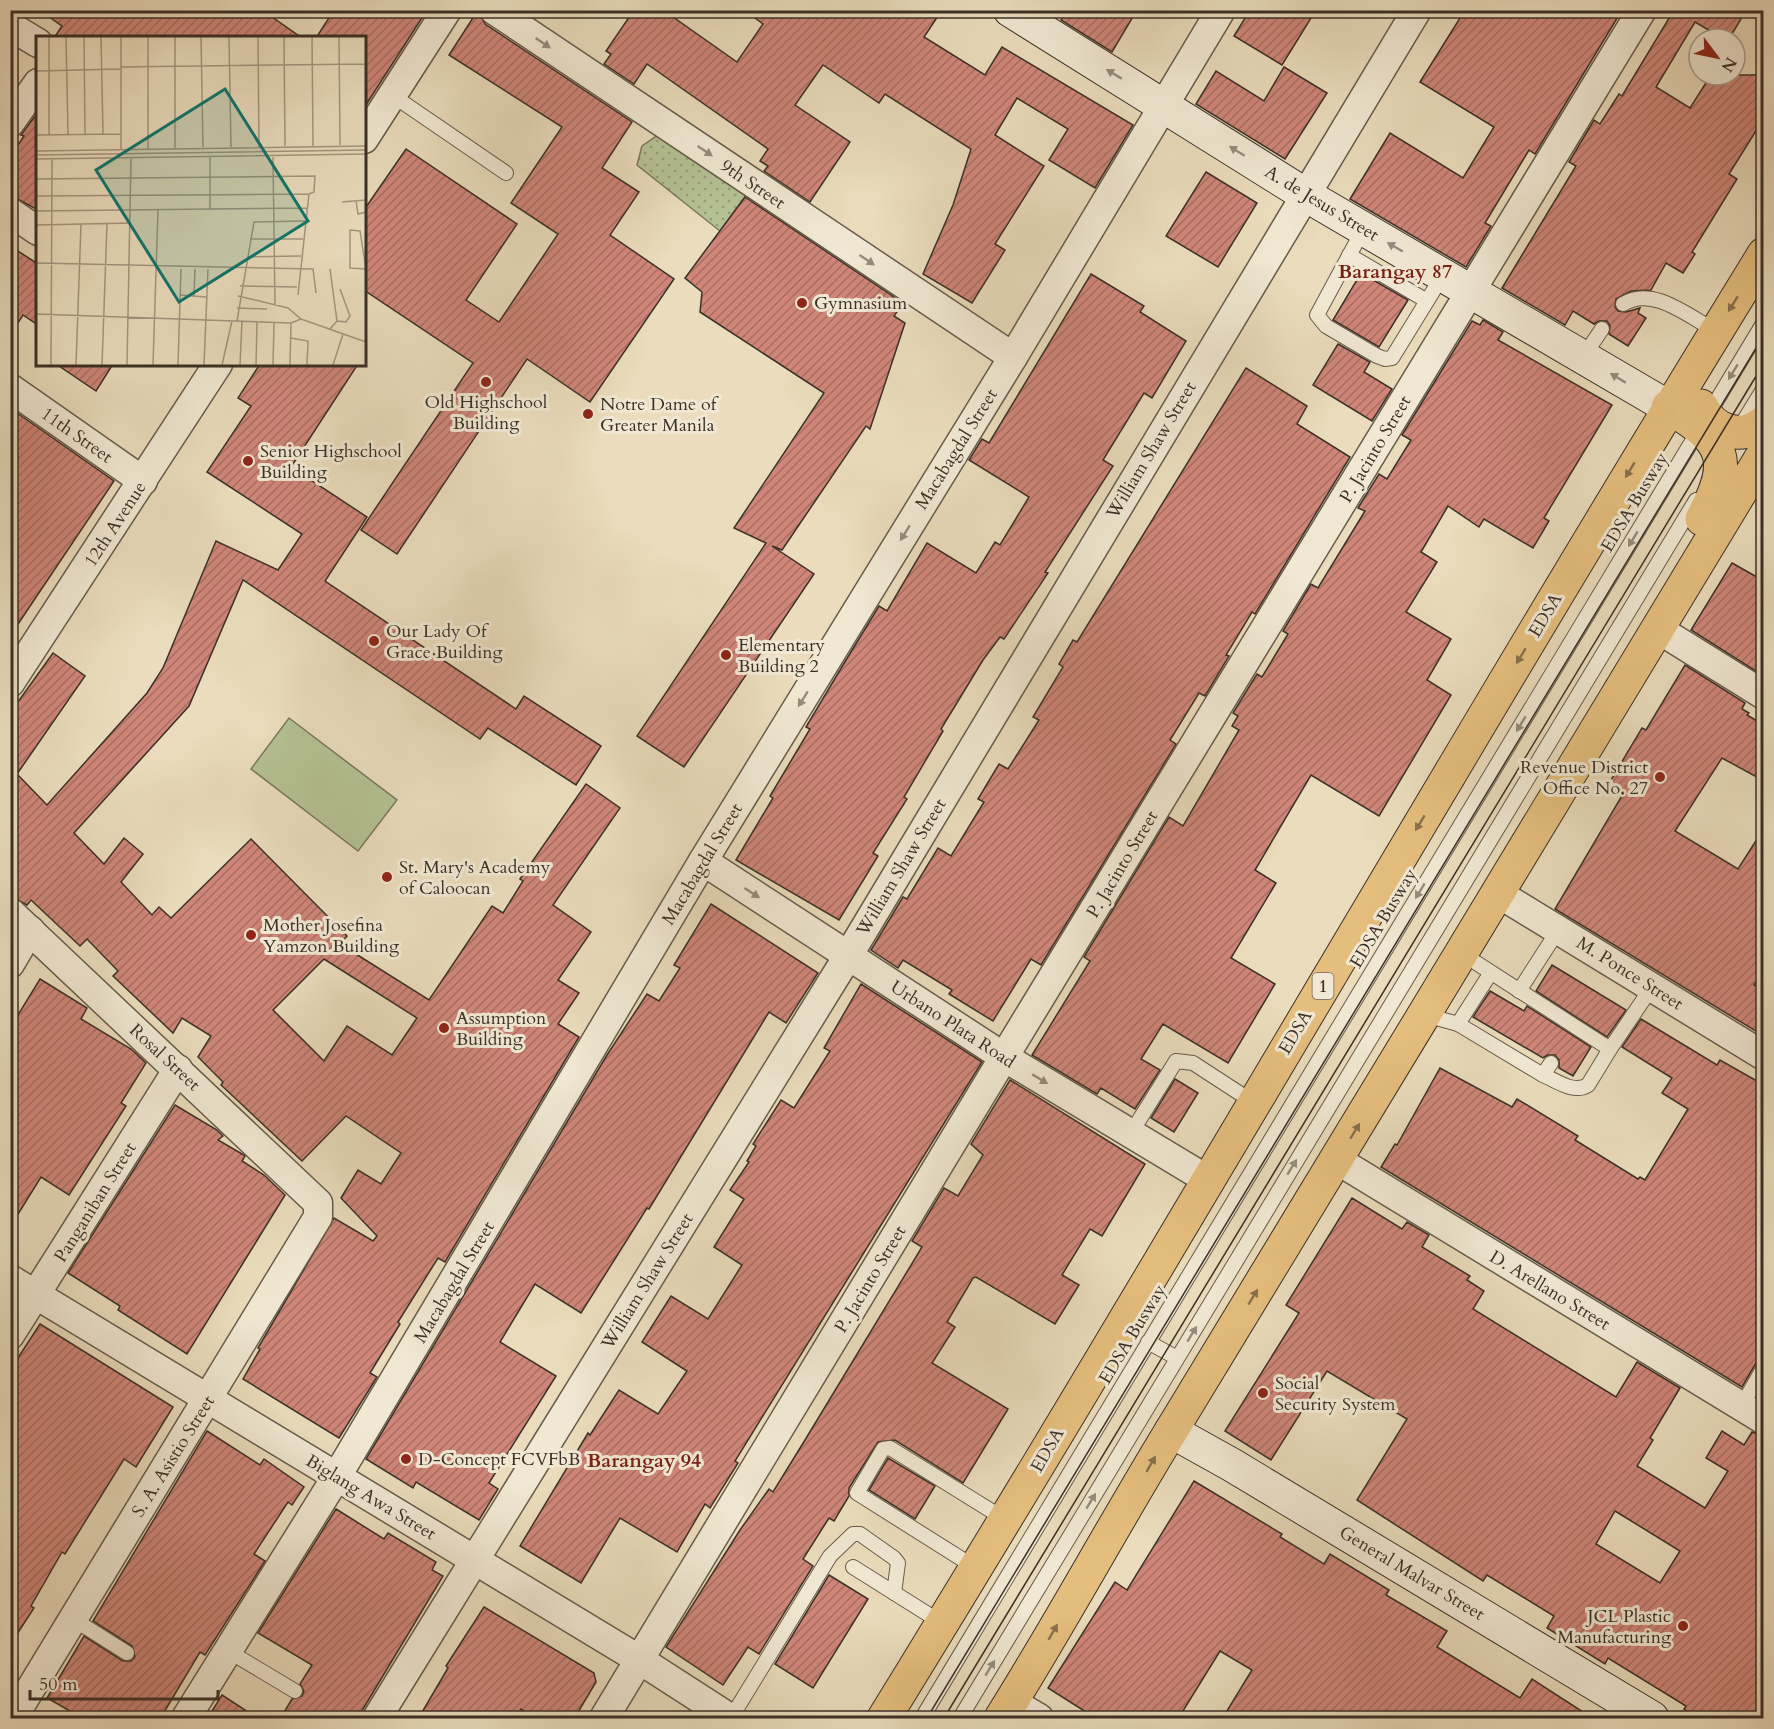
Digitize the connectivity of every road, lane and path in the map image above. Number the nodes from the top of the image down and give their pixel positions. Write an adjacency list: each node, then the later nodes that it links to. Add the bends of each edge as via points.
1 (447, 10): 11 (street)
2 (494, 10): 26 (street, 9th Street, one-way to 26)
3 (1010, 10): 7 (main road, A. de Jesus Street)
4 (1221, 10): 12 (street, Macabagdal Street)
5 (1417, 10): 16 (street, William Shaw Street)
6 (1642, 10): 21 (street, P. Jacinto Street)
7 (1042, 19): 12 (main road, A. de Jesus Street, one-way to 7)
8 (10, 26): 9 (street)
9 (36, 42)
10 (36, 86): 13 (street)
11 (392, 95): 14 (street); 15 (lane)
12 (1164, 104): 16 (main road, A. de Jesus Street, one-way to 12); 26 (street, Macabagdal Street)
13 (10, 123)
14 (366, 135)
15 (506, 173)
16 (1304, 194): 19 (main road, A. de Jesus Street); 45 (street, William Shaw Street)
17 (10, 212): 18 (street)
18 (36, 230)
19 (1356, 242): 21 (main road, A. de Jesus Street); 21 (lane, via 1317,315 1326,326 1377,356 1392,358)
20 (1764, 254): 25 (highway, EDSA / 1, one-way to 25)
21 (1447, 289): 27 (main road, A. de Jesus Street); 54 (street, P. Jacinto Street)
22 (1623, 304): 25 (lane, via 1641,296 1654,298)
23 (1764, 322): 33 (lane, EDSA Busway, one-way to 33)
24 (1602, 329): 27 (lane)
25 (1716, 331): 29 (highway, EDSA / 1)
26 (1013, 357): 40 (street, Macabagdal Street, one-way to 40)
27 (1584, 357): 32 (main road, A. de Jesus Street, one-way to 27)
28 (217, 366): 36 (street, 12th Avenue)
29 (1694, 366): 32 (highway, EDSA / 1); 33 (highway)
30 (10, 388): 36 (street, 11th Street)
31 (1764, 388): 34 (lane)
32 (1668, 407): 33 (highway); 58 (highway, EDSA / 1, one-way to 58)
33 (1703, 422): 34 (highway, via 1714,444); 66 (lane, EDSA Busway, one-way to 66)
34 (1740, 438): 50 (highway, via 1721,471 1717,490 1659,596 1449,945); 67 (lane, one-way to 34)
35 (1764, 453): 37 (highway)
36 (143, 481): 38 (street, 12th Avenue)
37 (1658, 629): 39 (street); 41 (highway)
38 (10, 684)
39 (1764, 695)
40 (704, 861): 45 (street, Urbano Plata Road, one-way to 45); 72 (street, Macabagdal Street)
41 (1496, 892): 43 (street, M. Ponce Street); 44 (highway)
42 (20, 921): 46 (street); 56 (street, Rosal Street)
43 (1559, 929): 48 (street, M. Ponce Street); 49 (lane)
44 (1461, 953): 47 (lane); 50 (highway)
45 (848, 956): 54 (street, Urbano Plata Road); 74 (street, William Shaw Street)
46 (10, 964)
47 (1490, 974): 49 (lane); 51 (lane)
48 (1652, 987): 52 (lane); 53 (street, M. Ponce Street)
49 (1519, 991): 52 (lane, via 1569,1031)
50 (1426, 1015): 51 (lane); 60 (highway, one-way to 50)
51 (1458, 1024): 57 (lane)
52 (1610, 1048): 57 (lane, via 1583,1088 1571,1088)
53 (1764, 1056)
54 (1004, 1057): 59 (street, Urbano Plata Road, one-way to 59); 82 (street, P. Jacinto Street)
55 (1551, 1063): 57 (lane)
56 (178, 1070): 62 (street, Rosal Street); 64 (street, Panganiban Street)
57 (1543, 1075)
58 (1253, 1102): 59 (lane, via 1193,1062 1176,1060); 61 (highway, EDSA / 1)
59 (1131, 1133): 61 (street, Urbano Plata Road)
60 (1337, 1160): 70 (street, D. Arellano Street); 71 (highway, one-way to 60)
61 (1208, 1180): 73 (highway, EDSA / 1)
62 (318, 1203): 69 (street, S. A. Asistio Street, via 318,1217 312,1229)
63 (10, 1279): 64 (street, Biglang Awa Street)
64 (36, 1295): 65 (street, Panganiban Street); 69 (street, Biglang Awa Street)
65 (10, 1335)
66 (1148, 1342): 67 (lane); 91 (lane, EDSA Busway)
67 (1177, 1358): 92 (lane, one-way to 67)
68 (1764, 1367): 70 (lane)
69 (208, 1399): 72 (street, Biglang Awa Street); 78 (street, S. A. Asistio Street)
70 (1752, 1414)
71 (1171, 1431): 85 (highway, one-way to 71); 93 (main road, General Malvar Street)
72 (337, 1476): 74 (street, Biglang Awa Street); 80 (street, Macabagdal Street)
73 (1006, 1520): 76 (highway, EDSA / 1); 76 (lane, via 890,1448 883,1449 857,1492)
74 (475, 1560): 82 (street, Biglang Awa Street); 87 (street, William Shaw Street)
75 (853, 1567): 77 (lane)
76 (976, 1568): 79 (highway, EDSA / 1)
77 (894, 1593): 79 (lane); 89 (lane, via 898,1563 860,1534 854,1534 830,1556)
78 (73, 1619): 81 (lane); 84 (street, S. A. Asistio Street)
79 (942, 1623): 90 (highway, EDSA / 1)
80 (228, 1651): 83 (lane); 86 (street, Macabagdal Street)
81 (127, 1653)
82 (640, 1660): 88 (street, P. Jacinto Street); 89 (street, Biglang Awa Street)
83 (295, 1691)
84 (19, 1710)
85 (1017, 1713)
86 (186, 1719)
87 (377, 1719)
88 (604, 1719)
89 (731, 1719)
90 (884, 1719)
91 (922, 1719)
92 (960, 1719)
93 (1652, 1719)

